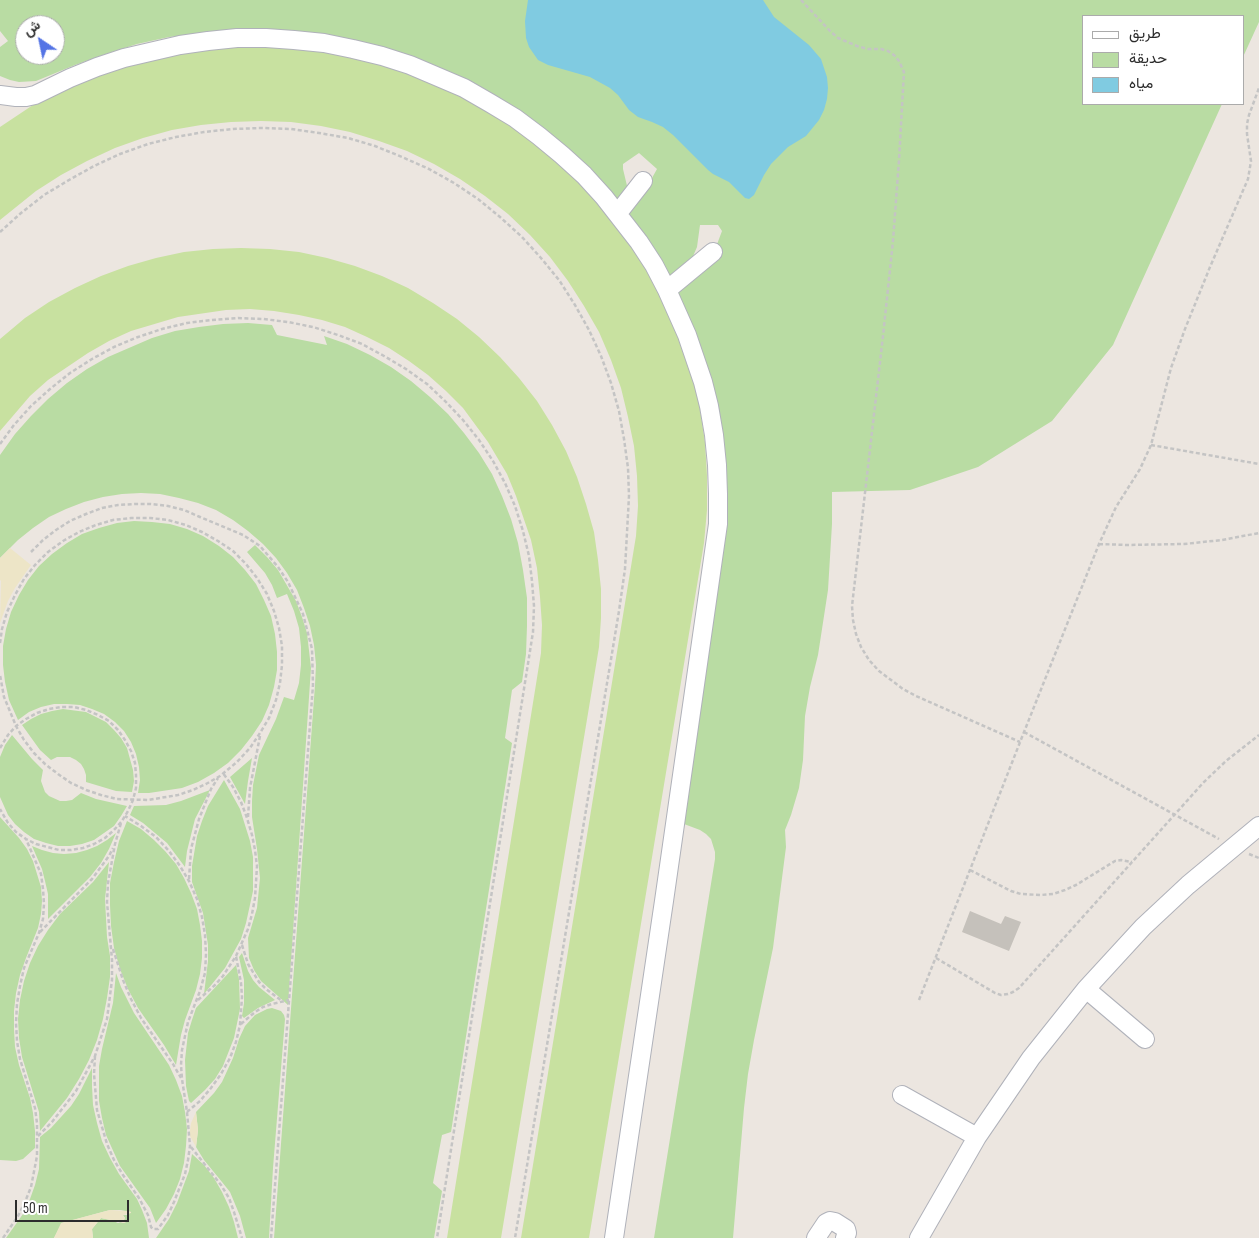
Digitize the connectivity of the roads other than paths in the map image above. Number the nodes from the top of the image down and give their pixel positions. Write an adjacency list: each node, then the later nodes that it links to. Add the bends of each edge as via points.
1 (0, 94): 3 (lane, via 16,98 35,95 124,58 208,41 266,38 353,48 419,68 490,102 562,154)
2 (643, 181): 3 (lane)
3 (618, 214): 5 (lane)
4 (713, 252): 5 (lane)
5 (667, 290): 11 (lane, via 687,335 709,406 717,465 718,524)
6 (1259, 826): 7 (lane, via 1143,927)
7 (1086, 989): 8 (lane); 10 (lane, via 1031,1058)
8 (1145, 1039)
9 (902, 1095): 10 (lane)
10 (977, 1137): 14 (lane)
11 (614, 1238)
12 (816, 1238): 13 (lane, via 830,1221 846,1229)
13 (845, 1238)
14 (919, 1238)

